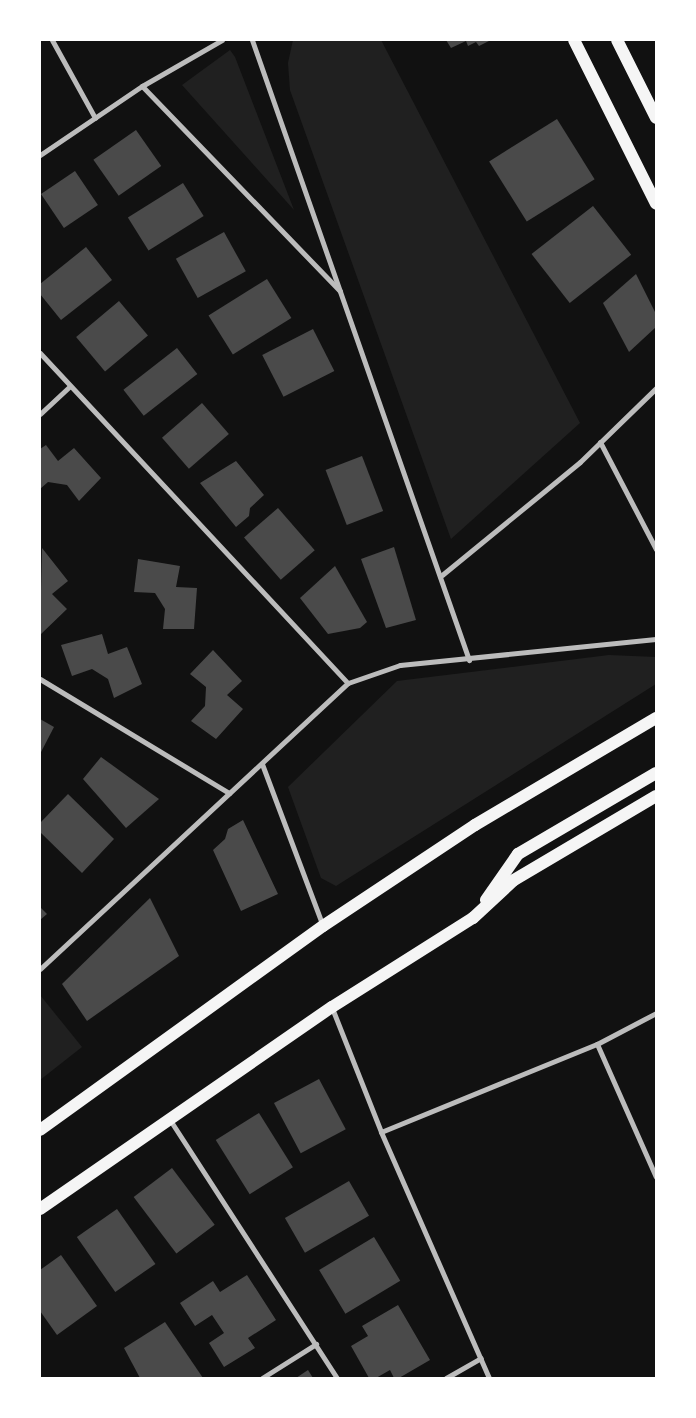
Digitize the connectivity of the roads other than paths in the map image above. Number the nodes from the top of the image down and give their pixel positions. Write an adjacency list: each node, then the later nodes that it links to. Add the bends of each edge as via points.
1 (52, 40): 7 (street)
2 (222, 40): 6 (street)
3 (252, 40): 11 (street)
4 (574, 40): 10 (main road)
5 (617, 40): 8 (main road)
6 (142, 86): 7 (street); 11 (street)
7 (95, 118): 9 (street)
8 (656, 118)
9 (40, 155)
10 (656, 204)
11 (342, 293): 18 (street)
12 (40, 353): 13 (street)
13 (69, 387): 15 (street); 22 (street)
14 (656, 388): 16 (street)
15 (40, 414)
16 (600, 442): 17 (street); 18 (street)
17 (656, 549)
18 (442, 575): 20 (street)
19 (656, 639): 20 (street)
20 (469, 660): 22 (street, via 400,665)
21 (40, 679): 26 (street)
22 (348, 683): 24 (street)
23 (656, 718): 29 (main road, via 474,825)
24 (262, 764): 26 (street); 29 (street)
25 (656, 773): 28 (main road, via 518,854)
26 (229, 793): 30 (street)
27 (656, 796): 28 (main road, via 514,880)
28 (473, 918): 31 (main road)
29 (323, 926): 35 (main road)
30 (40, 969)
31 (332, 1007): 34 (main road); 36 (street)
32 (656, 1013): 33 (street)
33 (597, 1044): 36 (street); 37 (street)
34 (169, 1118): 38 (main road); 39 (street)
35 (40, 1130)
36 (381, 1132): 40 (street)
37 (656, 1177)
38 (40, 1209)
39 (316, 1344): 41 (street); 42 (street)
40 (481, 1358): 43 (street); 44 (street)
41 (262, 1378)
42 (337, 1378)
43 (446, 1378)
44 (490, 1378)

